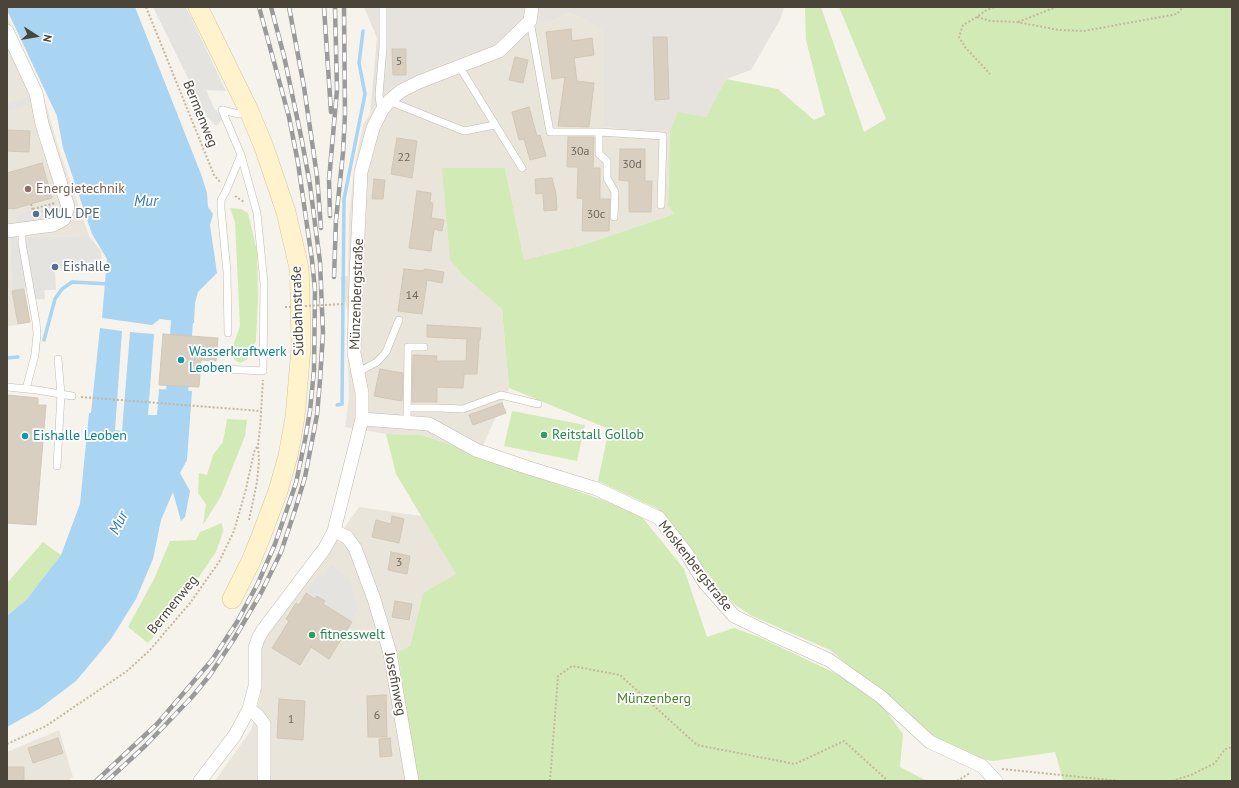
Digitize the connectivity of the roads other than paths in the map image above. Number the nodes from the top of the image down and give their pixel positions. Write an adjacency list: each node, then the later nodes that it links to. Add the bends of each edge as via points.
1 (198, 7): 8 (main road, Südbahnstraße)
2 (383, 7): 9 (lane, via 379,94)
3 (532, 7): 4 (street)
4 (530, 21): 6 (street, Münzenbergstraße, via 499,51); 11 (lane, via 550,132)
5 (7, 31): 16 (street, via 36,93 42,124 68,207 64,219 53,225)
6 (459, 66): 7 (street, Münzenbergstraße, via 401,91); 10 (lane)
7 (389, 102): 9 (street, Münzenbergstraße); 10 (lane, via 464,130)
8 (249, 112): 12 (lane, via 239,114 222,110); 33 (main road, Südbahnstraße, via 286,212 299,268 301,348 295,416 288,456 278,491 251,562)
9 (381, 112): 23 (street, Münzenbergstraße, via 373,128 362,172 354,353)
10 (495, 125): 13 (lane)
11 (599, 132): 14 (lane, via 663,136); 15 (lane, via 599,154 607,161 607,178 615,192)
12 (241, 156): 19 (lane, via 221,200 227,272); 22 (lane, via 257,213 264,283 263,372)
13 (522, 168)
14 (661, 205)
15 (614, 217)
16 (22, 230): 17 (street); 25 (lane, via 37,334 35,355)
17 (7, 231)
18 (399, 320): 23 (lane, via 386,352 377,362)
19 (228, 333)
20 (424, 347): 29 (lane, via 408,347)
21 (58, 359): 26 (lane)
22 (228, 369)
23 (358, 372): 30 (street, Münzenbergstraße, via 362,393)
24 (7, 387): 25 (lane)
25 (26, 389): 26 (lane)
26 (61, 394): 27 (lane); 31 (lane)
27 (72, 396)
28 (538, 404): 29 (lane, via 501,395 463,409 440,408)
29 (407, 415): 30 (street, Moskenbergstraße); 38 (street, Moskenbergstraße, via 476,450 597,489 659,518 687,554 704,582 734,616 829,660 880,696 930,742 982,766)
30 (362, 419): 32 (street, Münzenbergstraße)
31 (57, 466)
32 (334, 531): 34 (street, Münzenbergstraße, via 325,548 258,639 255,648 255,686); 37 (street, Josefinweg, via 347,537 355,548 374,599 392,661)
33 (232, 599)
34 (249, 709): 35 (street, Münzenbergstraße, via 235,735); 36 (street, via 264,724)
35 (200, 781)
36 (264, 781)
37 (412, 781)
38 (996, 781)

